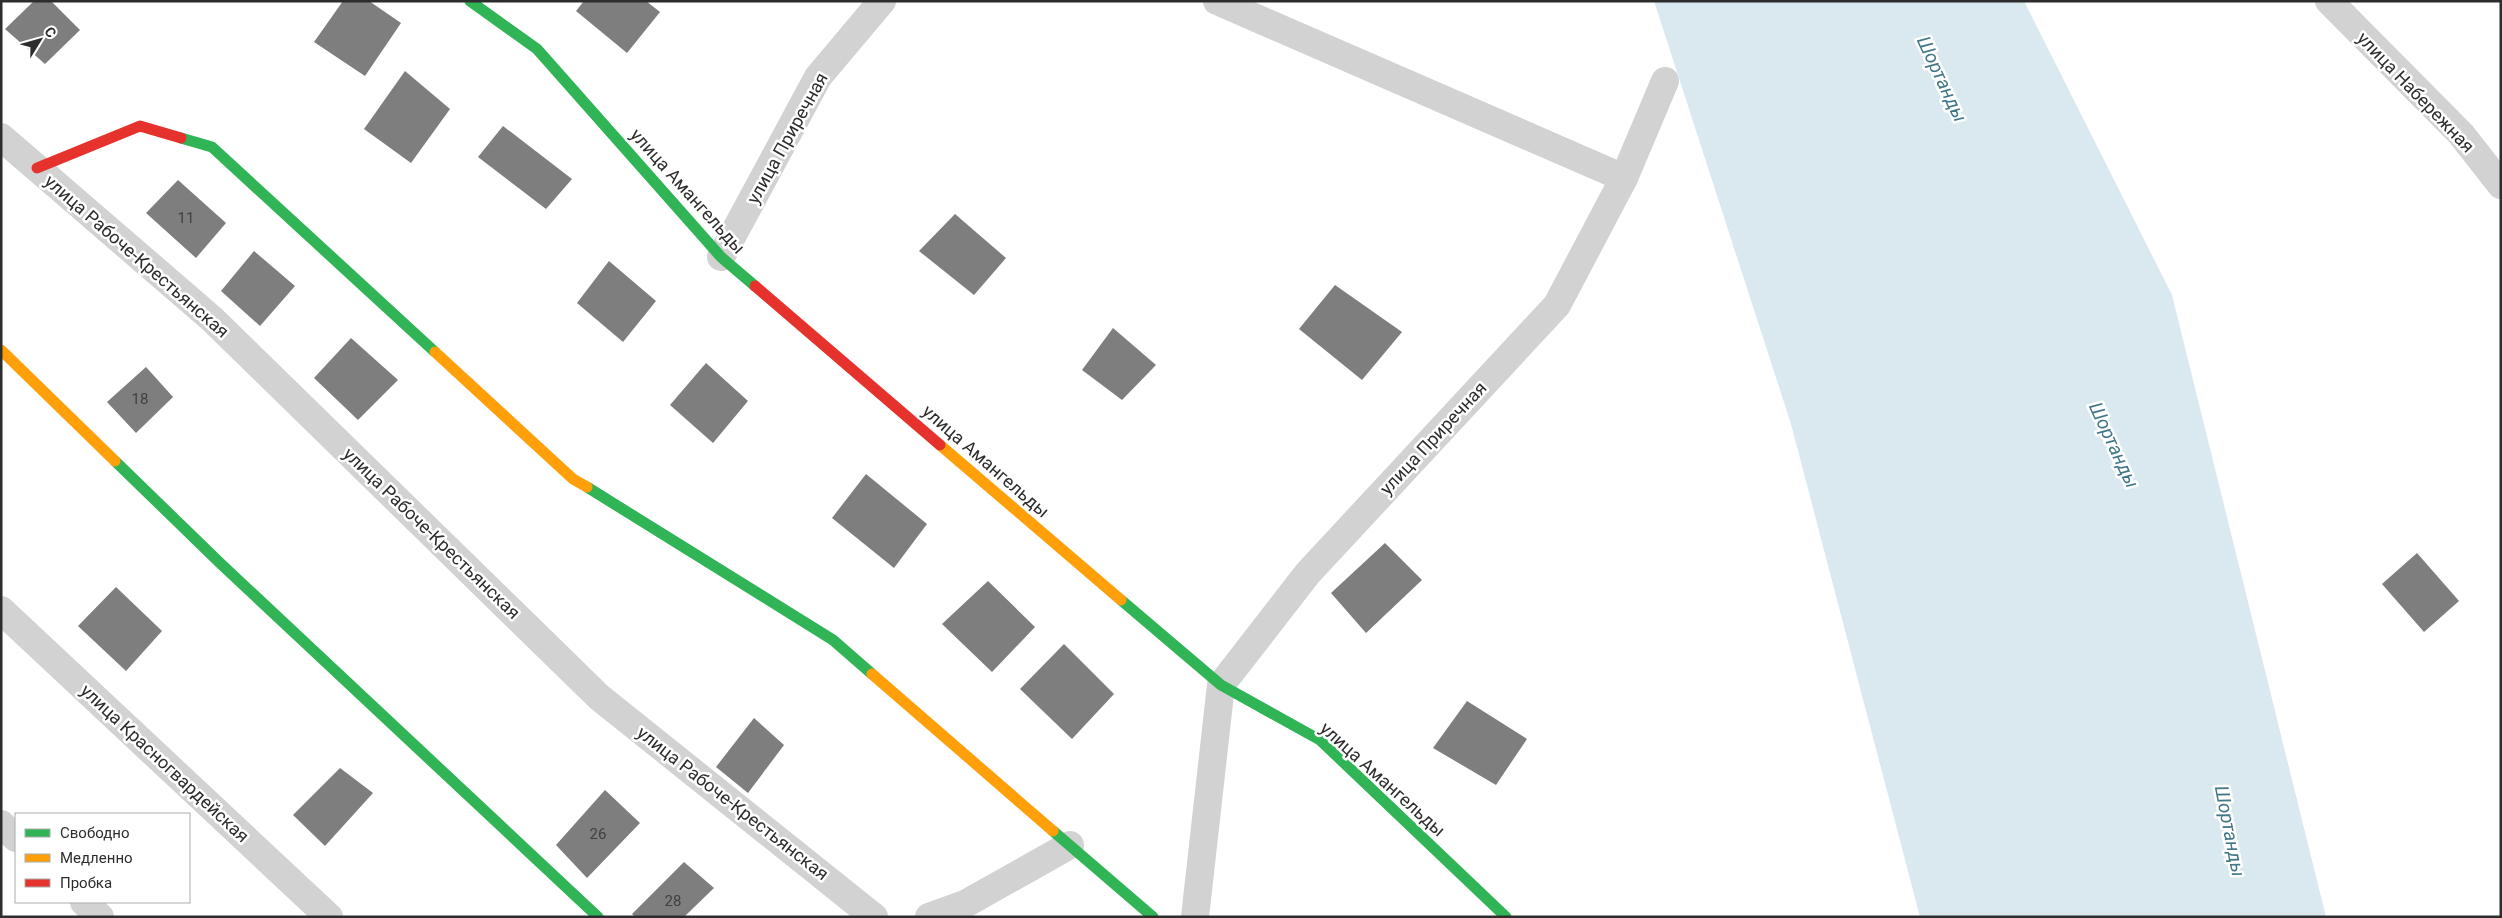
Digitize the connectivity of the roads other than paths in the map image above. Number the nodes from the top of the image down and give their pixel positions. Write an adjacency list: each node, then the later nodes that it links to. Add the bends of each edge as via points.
1 (470, 1): 10 (street, улица Амангельды, via 537,49)
2 (882, 1): 10 (street, улица Приречная, via 818,77)
3 (1217, 1): 8 (street)
4 (2329, 1): 9 (street, улица Набережная, via 2461,134)
5 (1665, 81): 8 (street, улица Приречная)
6 (1, 137): 7 (street, улица Рабоче-Крестьянская)
7 (37, 168): 16 (street, via 140,126 212,147 573,480 833,640); 21 (street, улица Рабоче-Крестьянская, via 212,319 599,697)
8 (1624, 178): 13 (street, улица Приречная, via 1557,305 1308,572)
9 (2501, 185)
10 (721, 258): 13 (street, улица Амангельды)
11 (1, 350): 20 (street, via 220,563)
12 (1, 610): 19 (street, улица Красногвардейская)
13 (1221, 685): 24 (street); 25 (street, улица Амангельды, via 1320,740)
14 (1, 824): 15 (street)
15 (15, 837)
16 (1070, 845): 22 (street, via 965,904); 23 (street)
17 (85, 903): 18 (street)
18 (100, 917)
19 (329, 917)
20 (598, 917)
21 (874, 917)
22 (930, 917)
23 (1152, 917)
24 (1195, 917)
25 (1506, 917)

